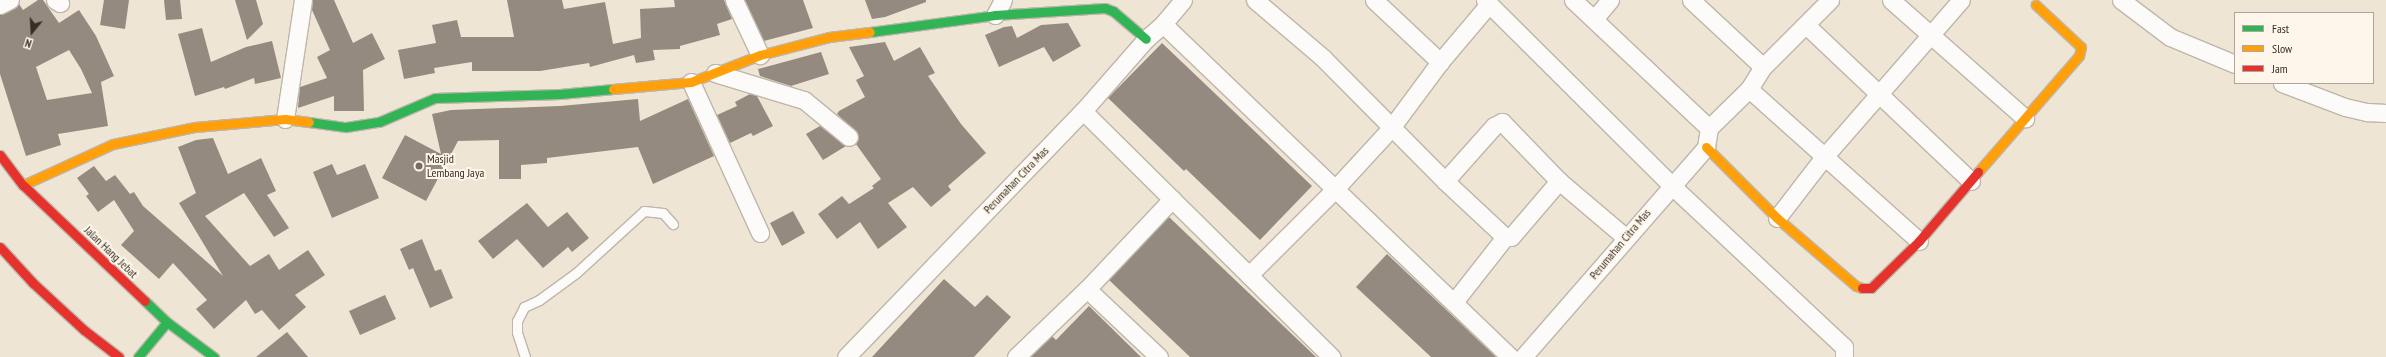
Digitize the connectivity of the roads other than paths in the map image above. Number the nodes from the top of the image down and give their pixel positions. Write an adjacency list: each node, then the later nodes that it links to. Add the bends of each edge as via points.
1 (10, 0): 16 (street)
2 (303, 0): 36 (street)
3 (734, 0): 24 (street)
4 (1003, 0): 18 (street)
5 (1183, 0): 20 (street, Perumahan Citra Mas)
6 (1255, 0): 37 (street, via 1322,57)
7 (1374, 0): 25 (street)
8 (1573, 0): 19 (street)
9 (1610, 0): 19 (street)
10 (1691, 0): 27 (street)
11 (1891, 0): 22 (street)
12 (1961, 0): 22 (street)
13 (2121, 0): 26 (street, via 2170,37)
14 (1487, 2): 25 (street); 47 (street)
15 (1820, 3): 21 (street)
16 (0, 5)
17 (2036, 6): 35 (main road, via 2081,47 2079,56 2072,65)
18 (995, 15): 23 (main road, via 1105,8 1113,11); 24 (main road, via 829,37)
19 (1594, 19): 38 (street)
20 (1163, 24): 23 (street, Perumahan Citra Mas); 48 (street)
21 (1806, 25): 27 (street); 32 (street)
22 (1929, 34): 32 (street); 35 (street)
23 (1146, 39): 33 (street, Perumahan Citra Mas)
24 (760, 55): 28 (main road)
25 (1440, 62): 37 (street)
26 (2234, 64)
27 (1763, 67): 31 (street)
28 (715, 73): 29 (main road); 39 (street, via 804,100)
29 (691, 82): 36 (main road, via 560,94 435,98 379,122 346,127); 52 (street)
30 (2285, 84): 34 (street, via 2345,107)
31 (1749, 89): 38 (street); 42 (street)
32 (1880, 94): 42 (street); 44 (street)
33 (1083, 111): 49 (street); 65 (street, Perumahan Citra Mas)
34 (2386, 113)
35 (2025, 118): 44 (main road)
36 (285, 119): 46 (main road, via 195,127 113,144)
37 (1390, 128): 45 (street); 48 (street)
38 (1709, 128): 40 (street)
39 (848, 137)
40 (1706, 147): 47 (street, Perumahan Citra Mas); 50 (main road)
41 (0, 155): 46 (main road, Jalan Hang Jebat)
42 (1824, 157): 50 (street); 55 (street)
43 (1559, 181): 45 (street, via 1502,122 1494,126); 53 (street, via 1511,237); 54 (street)
44 (1971, 181): 55 (main road)
45 (1444, 182): 53 (street)
46 (23, 185): 60 (main road, Jalan Hang Jebat)
47 (1671, 185): 54 (street, Perumahan Citra Mas); 71 (street, via 1844,347)
48 (1334, 190): 57 (street); 59 (street)
49 (1172, 199): 57 (street); 58 (street)
50 (1777, 218): 55 (main road, via 1856,286 1865,289 1875,286)
51 (673, 224): 64 (lane, via 662,213 644,211 576,273 524,307 517,321 517,332)
52 (760, 233)
53 (1505, 237): 59 (street)
54 (1625, 237): 70 (street, Perumahan Citra Mas)
55 (1919, 241)
56 (0, 247): 61 (main road, via 33,283)
57 (1249, 275): 68 (street)
58 (1087, 289): 66 (street); 67 (street)
59 (1454, 302): 69 (street)
60 (167, 322): 62 (main road); 63 (main road, Jalan Hang Jebat)
61 (118, 357)
62 (138, 357)
63 (214, 357)
64 (525, 357)
65 (846, 357)
66 (1016, 357)
67 (1159, 357)
68 (1332, 357)
69 (1510, 357)
70 (1523, 357)
71 (1844, 357)

